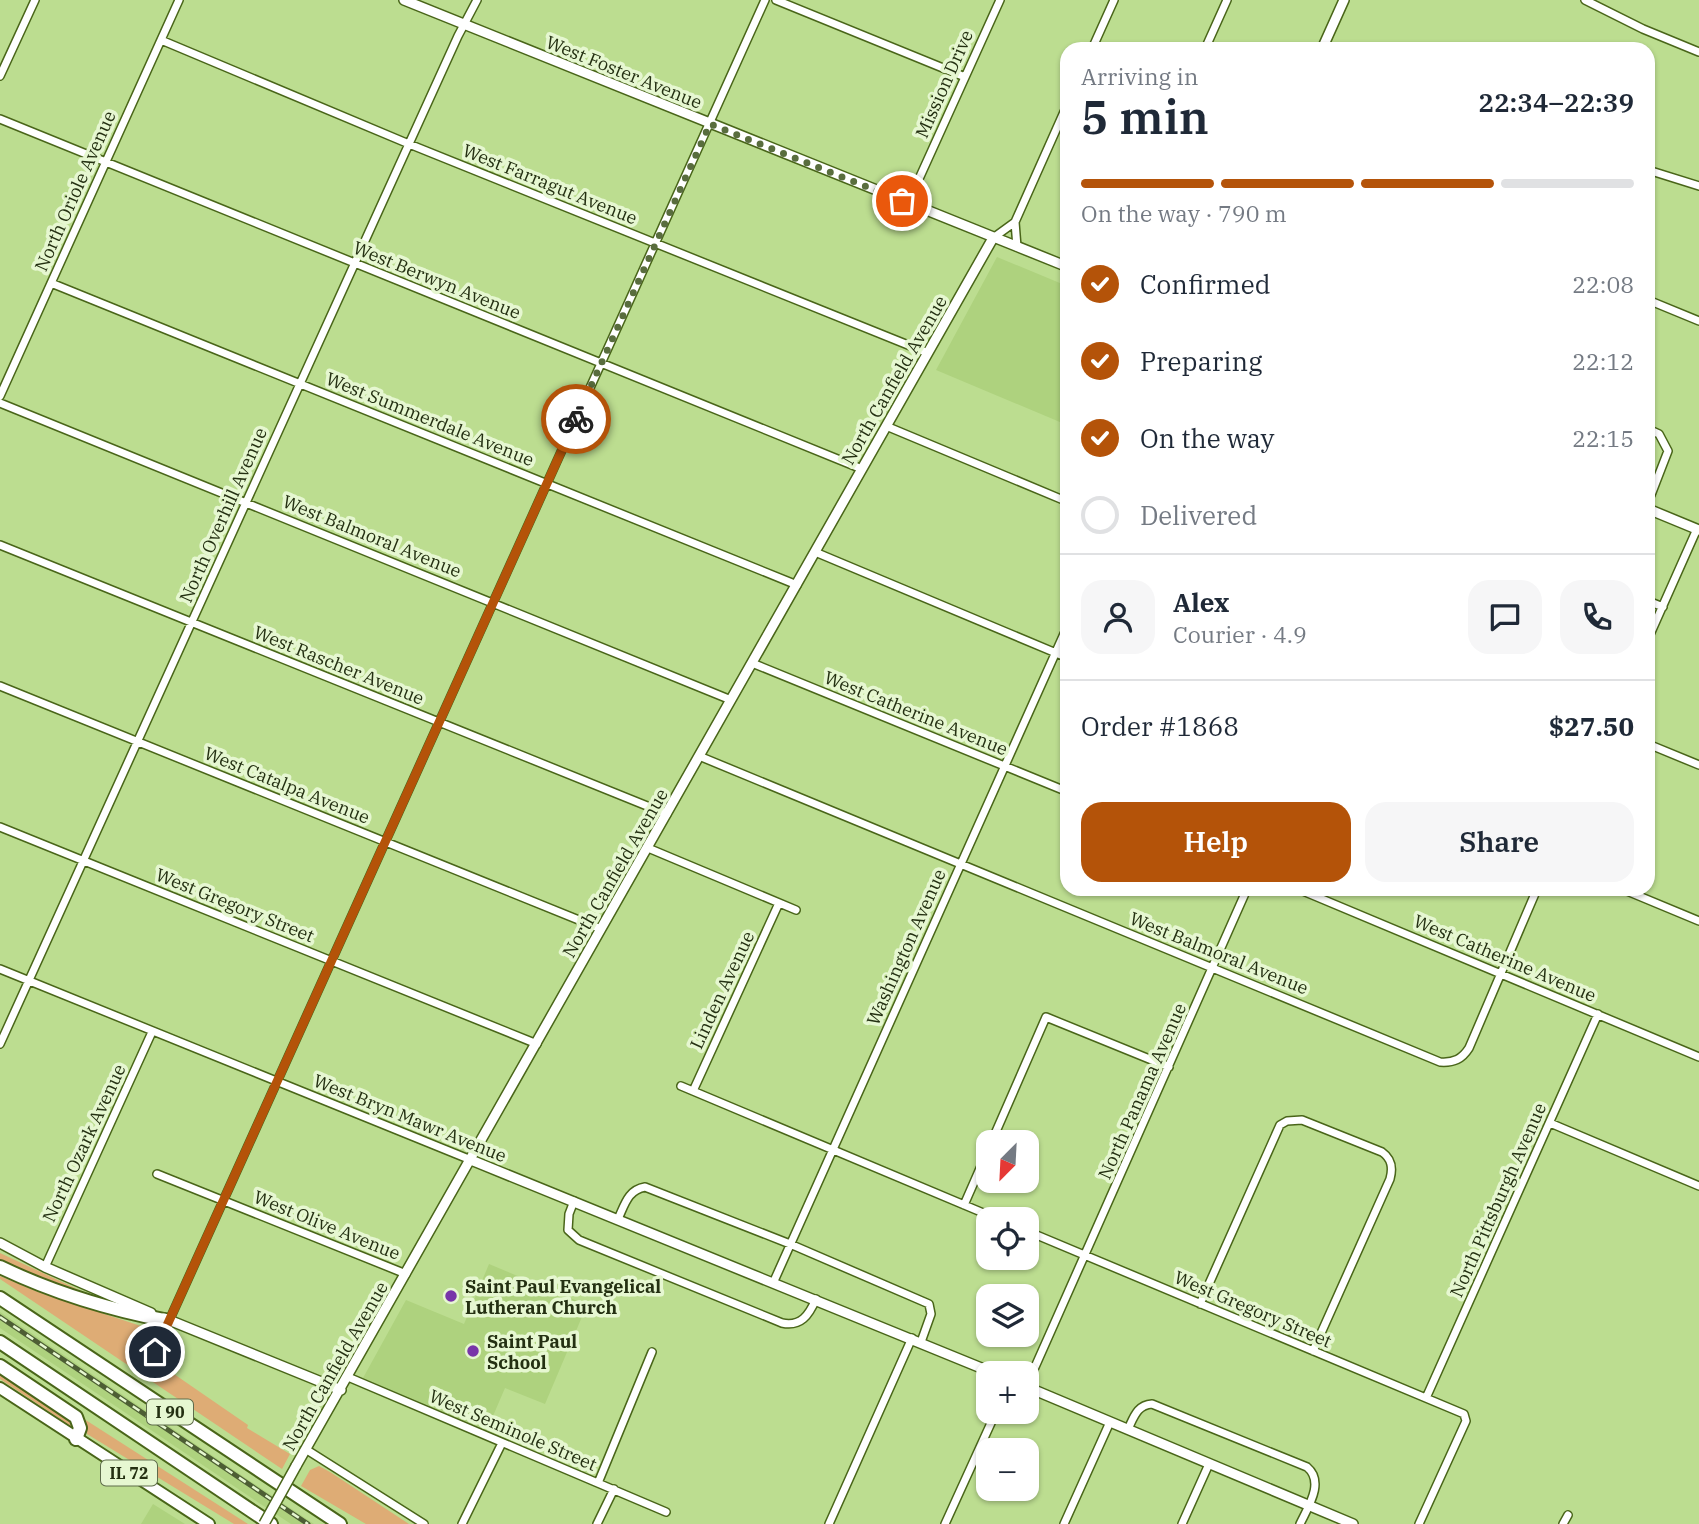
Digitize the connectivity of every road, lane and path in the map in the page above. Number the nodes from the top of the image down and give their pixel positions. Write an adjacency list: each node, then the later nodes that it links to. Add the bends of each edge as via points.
1 (34, 0): 18 (street)
2 (180, 0): 13 (street, North Oriole Avenue)
3 (404, 0): 12 (street, West Foster Avenue)
4 (477, 0): 12 (street, North Overhill Avenue)
5 (765, 0): 22 (street)
6 (776, 0): 19 (street)
7 (1000, 0): 19 (street, Mission Drive)
8 (1114, 0): 14 (street)
9 (1227, 0): 15 (street)
10 (1344, 0): 16 (street)
11 (1585, 0): 17 (street)
12 (465, 25): 22 (street, West Foster Avenue); 23 (street, North Overhill Avenue)
13 (161, 40): 23 (street, West Farragut Avenue); 24 (street, North Oriole Avenue)
14 (1095, 42)
15 (1208, 42)
16 (1326, 42)
17 (1699, 51)
18 (0, 76)
19 (965, 77): 26 (street, Mission Drive)
20 (0, 119): 24 (street, West Berwyn Avenue)
21 (1060, 121): 30 (street)
22 (710, 124): 28 (street, West Foster Avenue); 32 (street)
23 (409, 144): 32 (street, West Farragut Avenue); 34 (street, North Overhill Avenue)
24 (106, 162): 34 (street, West Berwyn Avenue); 36 (street, North Oriole Avenue)
25 (1655, 172): 27 (street)
26 (918, 181): 28 (street, Mission Drive); 29 (street, Mission Drive)
27 (1699, 186)
28 (902, 201): 29 (street, West Foster Avenue)
29 (912, 205): 31 (street, West Foster Avenue)
30 (1015, 222): 31 (street); 33 (street)
31 (993, 238): 33 (street, West Foster Avenue); 39 (street, North Canfield Avenue)
32 (656, 244): 39 (street, West Farragut Avenue); 40 (street)
33 (1017, 247): 35 (street, West Foster Avenue)
34 (355, 263): 40 (street, West Berwyn Avenue); 41 (street, North Overhill Avenue)
35 (1060, 264)
36 (51, 283): 41 (street, West Summerdale Avenue); 42 (street, North Oriole Avenue)
37 (1655, 303): 38 (street)
38 (1699, 321)
39 (928, 353): 44 (street, North Canfield Avenue)
40 (601, 363): 46 (street, West Berwyn Avenue); 47 (street)
41 (300, 383): 47 (street, West Summerdale Avenue); 50 (street, North Overhill Avenue)
42 (0, 396)
43 (0, 403): 50 (street, West Balmoral Avenue)
44 (886, 426): 46 (street, North Canfield Avenue); 49 (street)
45 (1655, 432): 48 (street, via 1668,451)
46 (862, 469): 54 (street, North Canfield Avenue)
47 (547, 483): 55 (street, West Summerdale Avenue); 56 (street)
48 (1655, 485)
49 (1060, 499)
50 (246, 502): 56 (street, West Balmoral Avenue); 59 (street, North Overhill Avenue)
51 (1655, 512): 52 (street)
52 (1698, 530): 58 (street)
53 (0, 545): 59 (street, West Rascher Avenue)
54 (815, 552): 55 (street, North Canfield Avenue); 62 (street)
55 (796, 585): 64 (street, North Canfield Avenue)
56 (494, 603): 66 (street, West Balmoral Avenue); 67 (street)
57 (1655, 604): 58 (street)
58 (1662, 607): 60 (street)
59 (192, 622): 67 (street, West Rascher Avenue); 68 (street, North Overhill Avenue)
60 (1655, 623)
61 (1060, 642): 62 (street, Washington Avenue)
62 (1055, 653): 63 (street); 72 (street, Washington Avenue)
63 (1060, 655)
64 (752, 663): 66 (street, North Canfield Avenue); 72 (street, West Catherine Avenue)
65 (0, 686): 68 (street, West Catalpa Avenue)
66 (732, 700): 70 (street, North Canfield Avenue)
67 (439, 723): 74 (street, West Rascher Avenue); 76 (street)
68 (138, 742): 76 (street, West Catalpa Avenue); 78 (street, North Overhill Avenue)
69 (1655, 747): 71 (street)
70 (699, 756): 74 (street, North Canfield Avenue); 79 (street, West Balmoral Avenue)
71 (1699, 765)
72 (1004, 766): 73 (street, West Catherine Avenue); 79 (street, Washington Avenue)
73 (1060, 789)
74 (667, 814): 77 (street, North Canfield Avenue)
75 (0, 827): 78 (street, West Gregory Street)
76 (386, 841): 87 (street, West Catalpa Avenue); 88 (street)
77 (648, 848): 84 (street); 87 (street, North Canfield Avenue)
78 (83, 861): 88 (street, West Gregory Street); 92 (street, North Overhill Avenue)
79 (961, 864): 89 (street, West Balmoral Avenue); 104 (street, Washington Avenue)
80 (1244, 896): 89 (street, North Panama Avenue)
81 (1315, 896): 91 (street, West Catherine Avenue)
82 (1534, 896): 91 (street)
83 (1639, 896): 86 (street)
84 (779, 903): 85 (street); 101 (street, Linden Avenue)
85 (796, 910)
86 (1699, 921)
87 (601, 929): 96 (street, North Canfield Avenue)
88 (332, 961): 96 (street, West Gregory Street); 99 (street)
89 (1213, 968): 91 (street, West Balmoral Avenue, via 1440,1062 1455,1061 1469,1048); 98 (street, North Panama Avenue)
90 (0, 969): 92 (street, West Bryn Mawr Avenue)
91 (1501, 973): 93 (street, West Catherine Avenue)
92 (29, 981): 94 (street, West Bryn Mawr Avenue); 95 (street, North Overhill Avenue)
93 (1598, 1014): 97 (street, West Catherine Avenue); 102 (street, North Pittsburgh Avenue)
94 (152, 1032): 99 (street, West Bryn Mawr Avenue); 119 (street, North Ozark Avenue)
95 (0, 1044)
96 (537, 1044): 105 (street, North Canfield Avenue)
97 (1699, 1057)
98 (1169, 1067): 103 (street, via 1046,1017); 117 (street, North Panama Avenue)
99 (278, 1081): 105 (street, West Bryn Mawr Avenue); 109 (street)
100 (681, 1086): 101 (street)
101 (693, 1091): 104 (street)
102 (1550, 1123): 108 (street); 138 (street, North Pittsburgh Avenue)
103 (997, 1130)
104 (832, 1149): 111 (street); 116 (street, Washington Avenue)
105 (471, 1160): 110 (street, West Bryn Mawr Avenue); 120 (street, North Canfield Avenue)
106 (158, 1174): 109 (street, West Olive Avenue)
107 (976, 1178): 111 (street)
108 (1699, 1186)
109 (224, 1200): 120 (street, West Olive Avenue); 125 (street)
110 (574, 1201): 113 (street, West Bryn Mawr Avenue); 123 (street, via 568,1230 579,1240 769,1317 799,1322)
111 (964, 1205): 112 (street)
112 (976, 1210)
113 (618, 1219): 116 (street, via 633,1191 645,1187); 121 (street, West Bryn Mawr Avenue)
114 (1039, 1236): 117 (street, West Gregory Street)
115 (0, 1243): 119 (street)
116 (790, 1244): 121 (street, Washington Avenue); 126 (street, via 929,1304 931,1314)
117 (1086, 1256): 124 (street, West Gregory Street); 131 (street, North Panama Avenue)
118 (0, 1267): 125 (highway, via 108,1308)
119 (45, 1267): 125 (street)
120 (406, 1274): 134 (street, North Canfield Avenue)
121 (774, 1281): 123 (street, West Bryn Mawr Avenue)
122 (0, 1298): 154 (highway, I 90)
123 (816, 1299): 126 (street, West Bryn Mawr Avenue)
124 (1200, 1304): 128 (street, West Gregory Street); 128 (street, via 1275,1132 1287,1121 1301,1120 1382,1153 1392,1165 1390,1179)
125 (169, 1321): 129 (street); 136 (street)
126 (916, 1340): 133 (street, West Bryn Mawr Avenue); 158 (street)
127 (0, 1342): 153 (highway, I 90)
128 (1313, 1351): 138 (street, West Gregory Street)
129 (155, 1352)
130 (652, 1352): 146 (street)
131 (1038, 1361)
132 (0, 1366): 142 (highway, via 76,1418 80,1428)
133 (976, 1366)
134 (348, 1377): 136 (street, North Canfield Avenue); 143 (street, West Seminole Street)
135 (0, 1388): 142 (main road, IL 72)
136 (341, 1390): 144 (street, North Canfield Avenue)
137 (1039, 1391): 139 (street)
138 (1426, 1398): 164 (street, West Gregory Street, via 1466,1421)
139 (1110, 1422): 141 (street); 160 (street)
140 (991, 1424): 159 (street)
141 (1128, 1429): 145 (street); 148 (street, via 1138,1409 1152,1404 1307,1467 1316,1482)
142 (76, 1439): 151 (main road, IL 72)
143 (502, 1443): 146 (street, West Seminole Street); 156 (street)
144 (307, 1450): 152 (street, North Canfield Avenue, bridge); 155 (street)
145 (1209, 1464): 148 (street); 161 (street)
146 (598, 1483): 147 (street, West Seminole Street)
147 (614, 1489): 149 (street, West Seminole Street); 157 (street)
148 (1308, 1505): 162 (street); 163 (street)
149 (666, 1512)
150 (1567, 1515): 165 (street)
151 (209, 1524)
152 (264, 1524)
153 (271, 1524)
154 (340, 1524)
155 (424, 1524)
156 (462, 1524)
157 (597, 1524)
158 (829, 1524)
159 (945, 1524)
160 (1064, 1524)
161 (1182, 1524)
162 (1300, 1524)
163 (1353, 1524)
164 (1419, 1524)
165 (1563, 1524)

